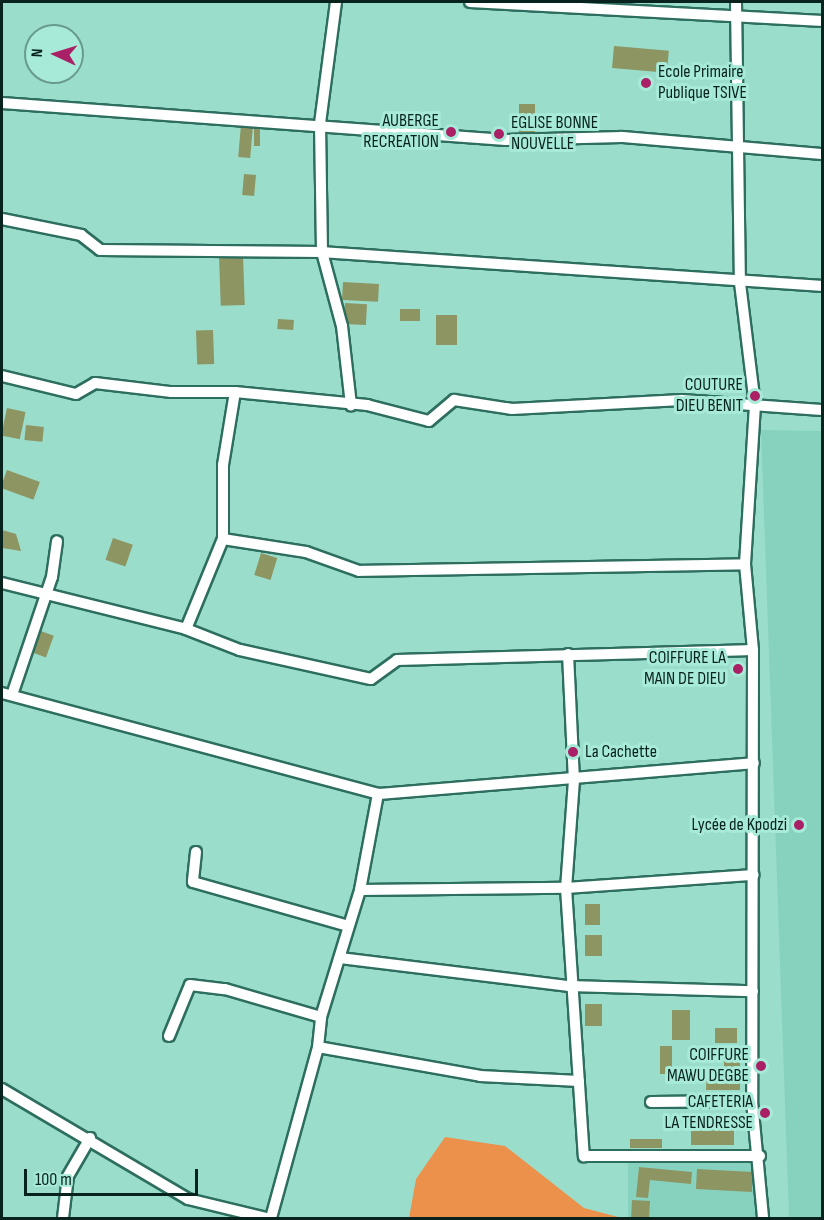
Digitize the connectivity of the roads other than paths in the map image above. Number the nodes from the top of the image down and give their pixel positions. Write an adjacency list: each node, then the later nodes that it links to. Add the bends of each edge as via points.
1 (336, 2): 7 (street)
2 (470, 2): 4 (street)
3 (736, 2): 4 (street)
4 (737, 20): 5 (street); 8 (street)
5 (822, 21)
6 (2, 103): 7 (street)
7 (320, 124): 8 (street, via 506,140 622,137); 11 (street)
8 (736, 147): 9 (street); 12 (street)
9 (822, 154)
10 (2, 219): 11 (street, via 81,235 100,249)
11 (322, 252): 12 (street); 16 (street, via 342,326)
12 (740, 283): 13 (street); 17 (street)
13 (822, 286)
14 (2, 376): 15 (street, via 76,394 95,383 171,392)
15 (236, 392): 16 (street); 19 (street, via 223,465)
16 (351, 405): 17 (street, via 386,408 429,421 454,400 512,409 682,400)
17 (755, 405): 18 (street); 21 (street)
18 (822, 410)
19 (223, 538): 21 (street, via 382,572); 24 (street)
20 (57, 541): 23 (street)
21 (746, 564): 25 (street)
22 (2, 583): 23 (street)
23 (44, 593): 24 (street); 27 (street)
24 (186, 629): 26 (street, via 240,650 371,679 397,660)
25 (753, 650): 26 (street); 28 (street)
26 (568, 654): 29 (street)
27 (7, 694): 30 (street)
28 (754, 763): 29 (street); 32 (street)
29 (573, 780): 30 (street); 33 (street)
30 (378, 794): 34 (street)
31 (196, 852): 35 (street, via 192,882)
32 (754, 875): 33 (street); 38 (street)
33 (566, 888): 34 (street); 37 (street)
34 (360, 890): 35 (street)
35 (348, 926): 36 (street)
36 (340, 958): 37 (street); 39 (street)
37 (569, 986): 38 (street); 42 (street)
38 (753, 991): 44 (street)
39 (321, 1017): 40 (street, via 225,989 190,985); 41 (street)
40 (170, 1036)
41 (318, 1047): 42 (street, via 480,1076); 50 (street)
42 (579, 1081): 47 (street, via 584,1155)
43 (2, 1089): 46 (street)
44 (752, 1101): 45 (street); 47 (street)
45 (651, 1102)
46 (90, 1138): 48 (street, via 68,1176); 49 (street, via 188,1199)
47 (760, 1156): 51 (street)
48 (63, 1218)
49 (266, 1218)
50 (271, 1218)
51 (763, 1218)

